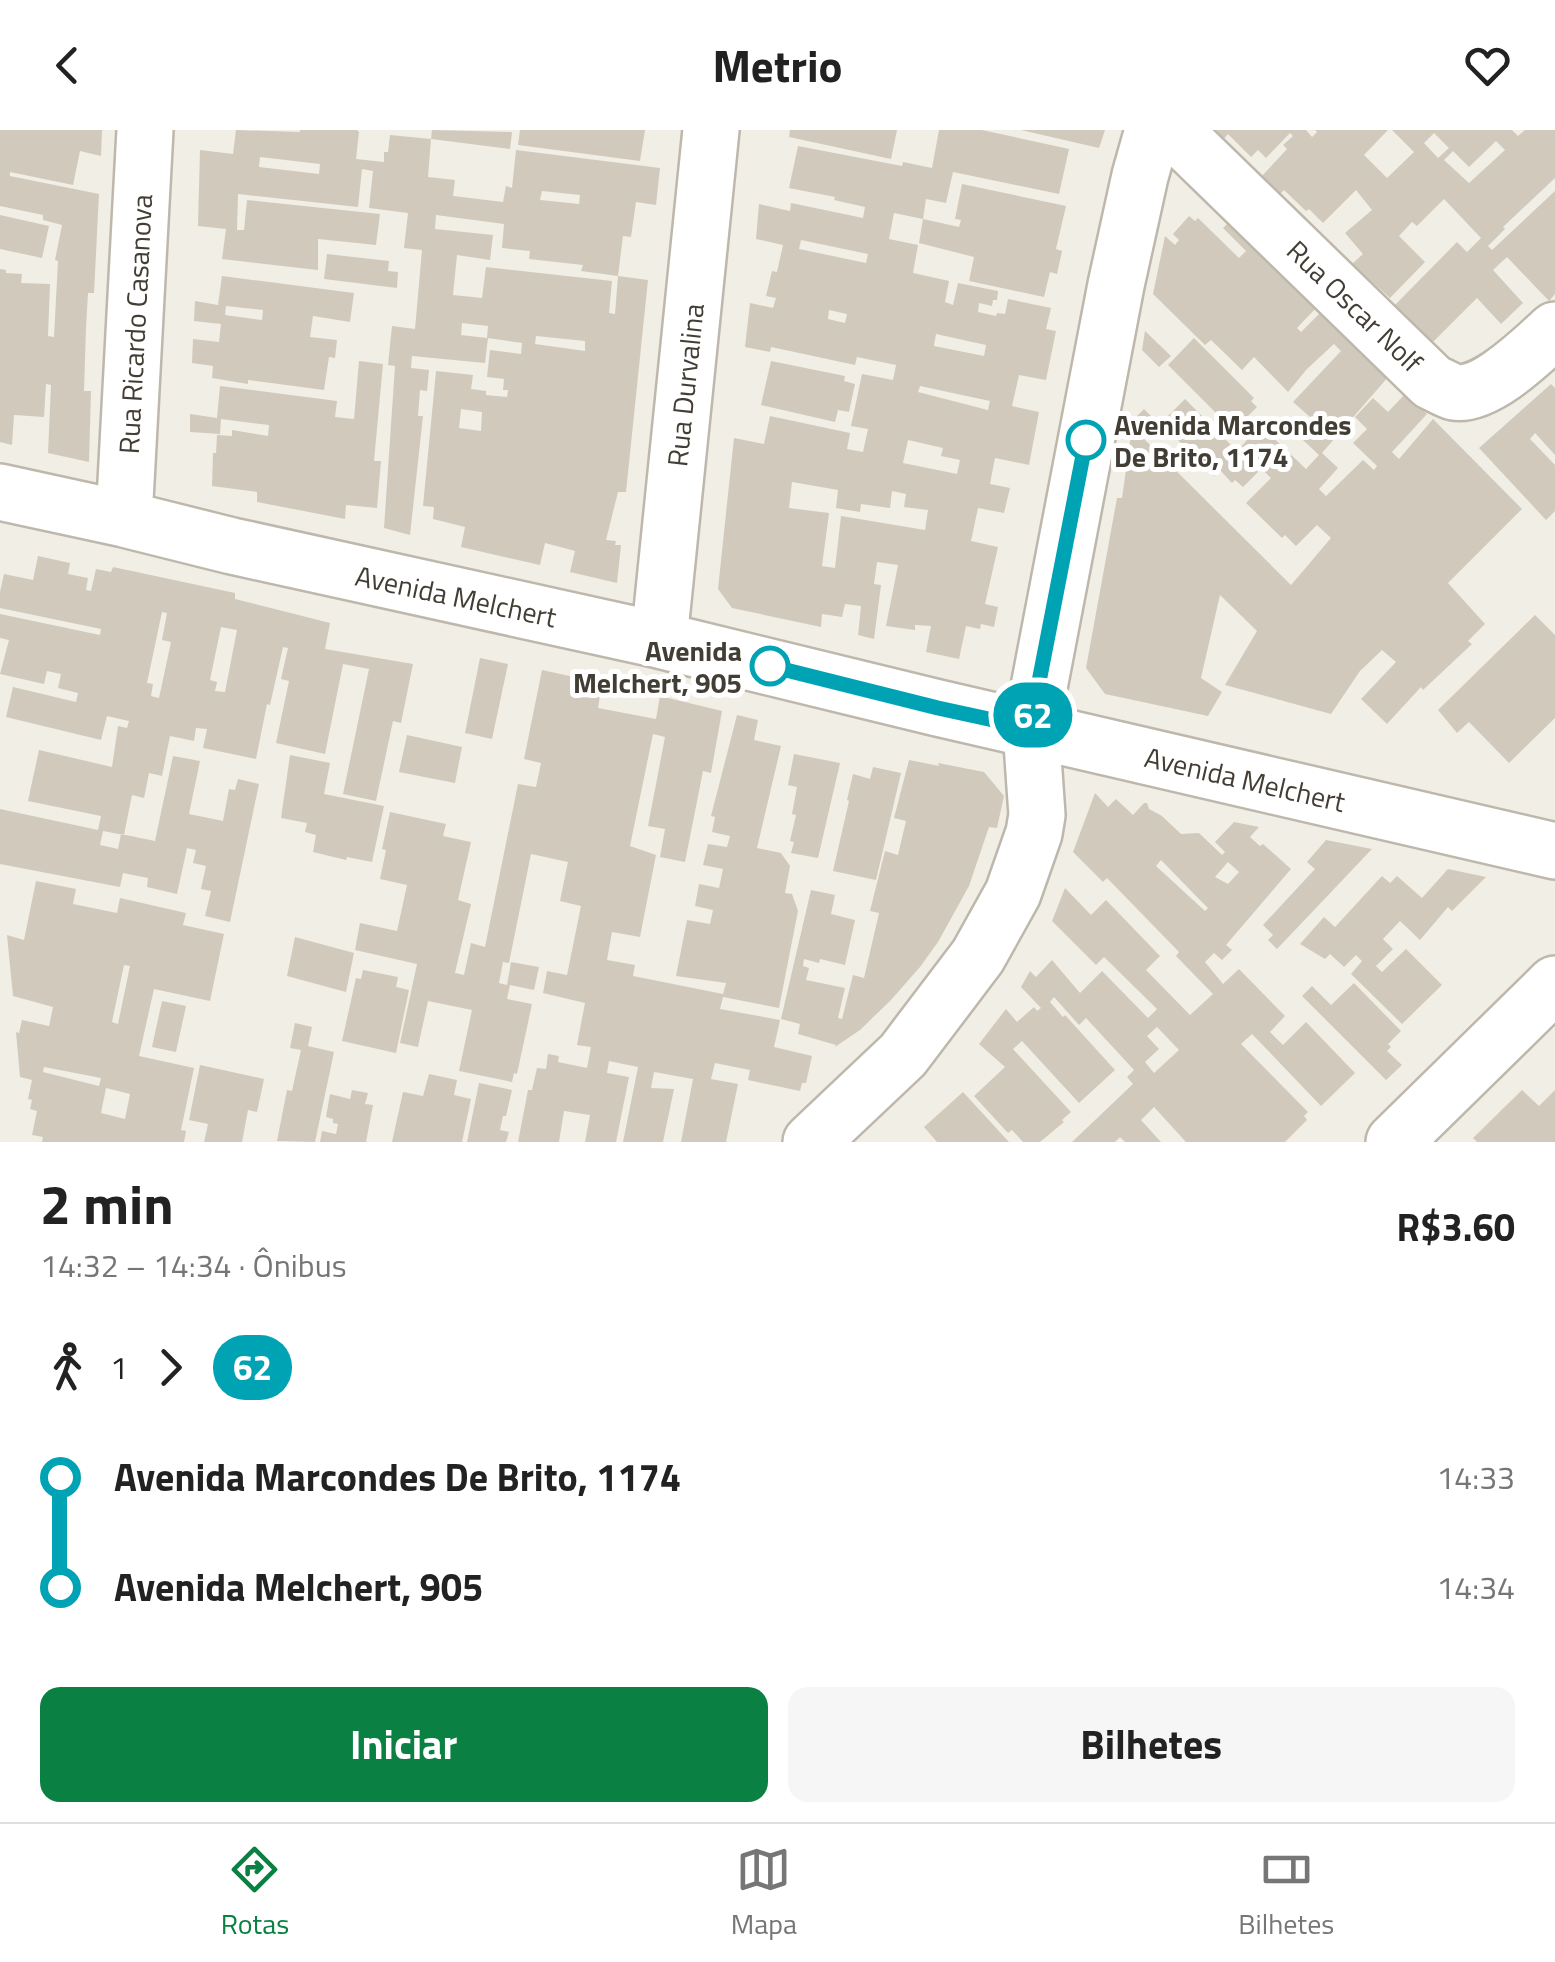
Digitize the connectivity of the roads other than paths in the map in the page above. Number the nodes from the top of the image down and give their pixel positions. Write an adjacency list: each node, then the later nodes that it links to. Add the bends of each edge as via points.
1 (145, 130): 7 (street, Rua Ricardo Casanova)
2 (711, 130): 8 (street, Rua Durvalina)
3 (1153, 130): 9 (street, via 1116,284)
4 (1173, 130): 5 (street, Rua Oscar Nolf, via 1432,382 1455,392 1484,385)
5 (1555, 330)
6 (0, 492): 7 (street, Avenida Melchert)
7 (124, 519): 8 (street, Avenida Melchert)
8 (659, 640): 9 (street, Avenida Melchert)
9 (1030, 728): 10 (street, Avenida Melchert); 13 (street, via 1038,815 1012,893 978,956 903,1056)
10 (1555, 851)
11 (1555, 984): 12 (street)
12 (1401, 1140)
13 (811, 1142)

